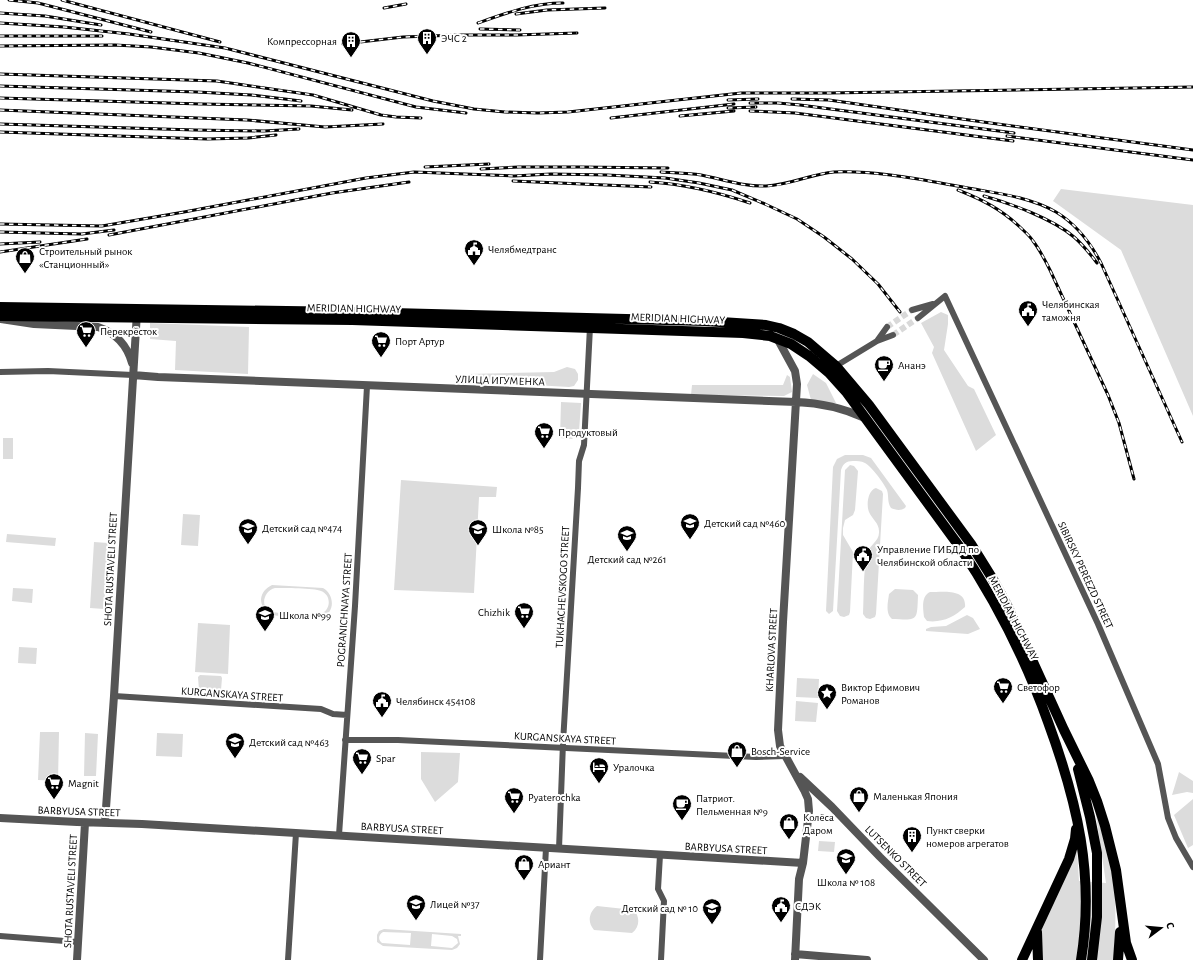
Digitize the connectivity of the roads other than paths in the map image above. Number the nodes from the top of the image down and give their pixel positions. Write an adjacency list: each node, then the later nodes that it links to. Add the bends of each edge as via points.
1 (935, 303): 3 (street); 6 (street); 39 (street, SIBIRSKY PEREEZD STREET, via 944,296 1100,629 1158,764 1168,818)
2 (0, 307): 4 (main road, MERIDIAN HIGHWAY)
3 (912, 310)
4 (137, 313): 5 (main road, MERIDIAN HIGHWAY); 8 (main road, MERIDIAN HIGHWAY); 13 (main road, MERIDIAN HIGHWAY, via 380,313 754,324 779,328 794,334 808,342); 14 (street, SHOTA RUSTAVELI STREET)
5 (0, 316)
6 (918, 318)
7 (0, 319): 14 (street, via 34,324 98,327 107,330 124,345 130,356)
8 (590, 327): 11 (main road, MERIDIAN HIGHWAY, via 743,333); 17 (street, TUKHACHEVSKOGO STREET)
9 (886, 327): 12 (street)
10 (893, 335): 12 (street)
11 (777, 338): 18 (street, KHARLOVA STREET, via 795,371); 19 (main road, MERIDIAN HIGHWAY, via 809,356 829,373)
12 (877, 341): 13 (street)
13 (836, 366): 22 (main road, MERIDIAN HIGHWAY, via 869,405 948,511 994,581 1024,640)
14 (133, 371): 15 (street); 16 (street, УЛИЦА ИГУМЕНКА, via 164,378); 20 (street, SHOTA RUSTAVELI STREET)
15 (0, 372)
16 (367, 386): 17 (street, УЛИЦА ИГУМЕНКА); 21 (street, POGRANICHNAYA STREET)
17 (586, 394): 18 (street, УЛИЦА ИГУМЕНКА); 24 (street, TUKHACHEVSKOGO STREET, via 584,445 579,462)
18 (796, 402): 19 (street, УЛИЦА ИГУМЕНКА, via 834,406); 25 (street, KHARLOVA STREET, via 778,739)
19 (865, 418): 30 (main road, MERIDIAN HIGHWAY, via 970,563 1015,643 1058,747)
20 (114, 696): 21 (street, KURGANSKAYA STREET, via 321,710); 31 (street, SHOTA RUSTAVELI STREET)
21 (347, 715): 23 (street, POGRANICHNAYA STREET)
22 (1064, 730): 40 (main road, via 1089,781 1102,819 1119,883); 54 (main road, via 1077,767 1097,853 1097,917)
23 (345, 740): 24 (street, KURGANSKAYA STREET); 34 (street, POGRANICHNAYA STREET)
24 (563, 748): 25 (street, KURGANSKAYA STREET, via 756,757); 36 (street, TUKHACHEVSKOGO STREET)
25 (785, 756): 26 (street, KHARLOVA STREET)
26 (792, 769): 27 (street, LUTSENKO STREET); 28 (street, KHARLOVA STREET)
27 (821, 796): 28 (street); 50 (street, LUTSENKO STREET)
28 (808, 799): 38 (street, KHARLOVA STREET)
29 (0, 818): 32 (street, BARBYUSA STREET)
30 (1078, 819): 41 (main road, via 1069,859); 53 (main road, MERIDIAN HIGHWAY, via 1086,883)
31 (104, 822): 32 (street, BARBYUSA STREET); 33 (street, BARBYUSA STREET)
32 (85, 823): 43 (street, SHOTA RUSTAVELI STREET)
33 (296, 833): 34 (street, BARBYUSA STREET); 46 (street)
34 (339, 835): 35 (street, BARBYUSA STREET)
35 (546, 848): 36 (street, BARBYUSA STREET); 47 (street)
36 (559, 849): 37 (street, BARBYUSA STREET)
37 (660, 855): 38 (street, BARBYUSA STREET); 48 (street, via 658,889 664,901)
38 (803, 863): 44 (street, KHARLOVA STREET, via 799,880)
39 (1193, 867)
40 (1122, 912): 55 (main road); 56 (main road, via 1126,942)
41 (1037, 928): 51 (main road); 52 (main road)
42 (0, 936): 43 (street)
43 (78, 942): 45 (street, SHOTA RUSTAVELI STREET)
44 (795, 957): 49 (street)
45 (77, 960)
46 (288, 960)
47 (540, 960)
48 (661, 960)
49 (866, 960)
50 (984, 960)
51 (1022, 960)
52 (1038, 960)
53 (1082, 960)
54 (1092, 960)
55 (1118, 960)
56 (1132, 960)

